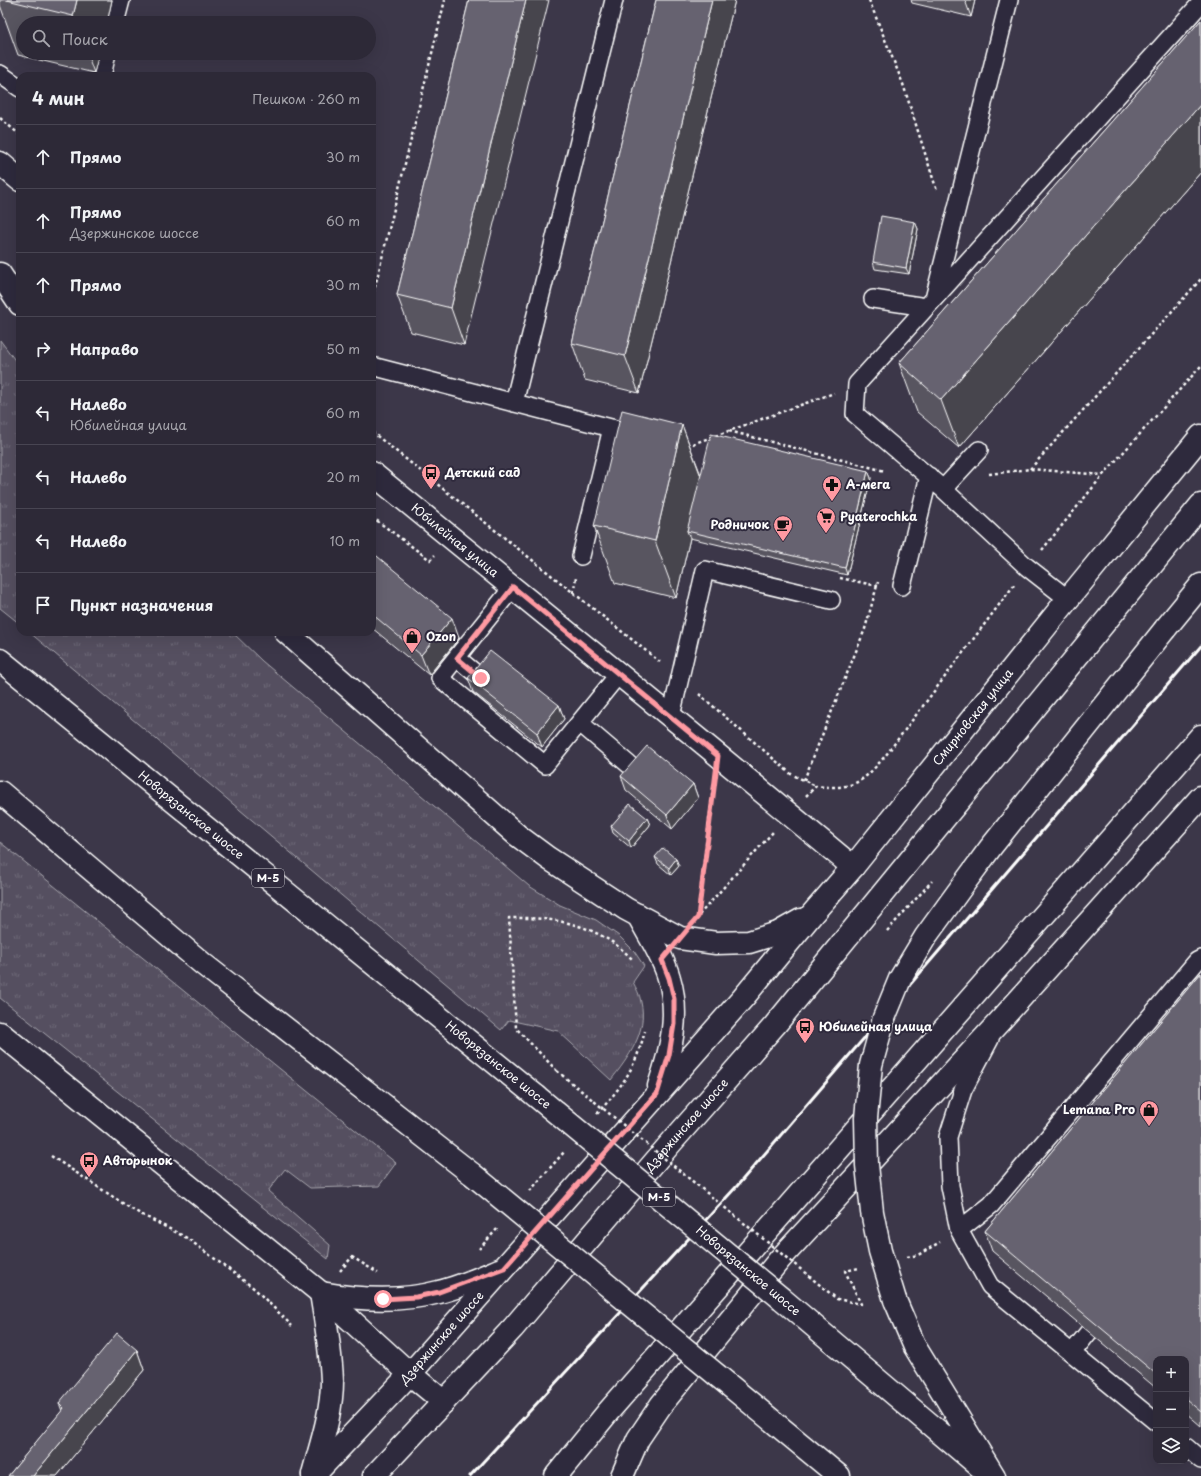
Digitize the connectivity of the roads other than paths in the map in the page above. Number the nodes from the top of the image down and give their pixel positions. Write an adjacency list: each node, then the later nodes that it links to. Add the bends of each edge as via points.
1 (120, 0): 5 (lane)
2 (614, 0): 19 (lane)
3 (1009, 0): 15 (lane)
4 (1201, 3): 15 (lane)
5 (117, 16)
6 (106, 60): 7 (lane)
7 (103, 72)
8 (0, 74): 9 (lane)
9 (16, 85)
10 (0, 163): 11 (main road)
11 (16, 177)
12 (0, 274): 13 (main road)
13 (16, 298)
14 (873, 299): 15 (lane)
15 (930, 302): 25 (lane, via 857,384 855,414)
16 (0, 303): 17 (main road)
17 (16, 316)
18 (376, 367): 19 (lane)
19 (514, 403): 20 (lane)
20 (612, 428): 22 (lane); 28 (lane)
21 (1201, 436): 32 (main road, Смирновская улица)
22 (685, 447)
23 (978, 450): 26 (lane)
24 (376, 476): 31 (main road, Юбилейная улица)
25 (929, 476): 26 (lane); 30 (lane)
26 (943, 489): 32 (lane, via 1027,566)
27 (1201, 505): 59 (main road, Дзержинское шоссе, via 775,1025 513,1328)
28 (581, 556)
29 (1201, 585): 69 (main road, bridge, via 996,841 926,936 900,979 884,1018 871,1065 866,1118 867,1165 875,1225 895,1300 915,1347)
30 (902, 586)
31 (513, 587): 35 (lane); 37 (main road, Юбилейная улица)
32 (1068, 598): 45 (main road, Смирновская улица)
33 (831, 600): 39 (lane, via 704,570)
34 (291, 636): 47 (main road, via 518,835 548,858)
35 (457, 658): 38 (lane); 40 (lane, via 440,678 545,765 559,739)
36 (0, 660): 68 (main road, Новорязанское шоссе / М-5, bridge, via 536,1096)
37 (618, 675): 39 (main road, Юбилейная улица); 40 (lane)
38 (481, 678)
39 (671, 716): 45 (main road, Юбилейная улица)
40 (580, 723): 42 (lane)
41 (1201, 736): 65 (main road, via 608,1412)
42 (640, 774)
43 (0, 792): 67 (main road, bridge, via 203,964 472,1174)
44 (1201, 796): 50 (main road)
45 (853, 867): 46 (main road, Смирновская улица)
46 (813, 912): 47 (main road, via 778,933 749,942 716,943 680,938); 49 (main road, Смирновская улица)
47 (638, 915): 52 (main road, via 662,960 674,999 674,1024 669,1055)
48 (1201, 959): 53 (lane, via 991,1204)
49 (743, 998): 52 (main road, Дзержинское шоссе)
50 (1000, 1020): 53 (lane, via 963,1090 948,1137 950,1186); 66 (main road, via 775,1266 661,1405 638,1439)
51 (0, 1033): 55 (main road)
52 (657, 1094): 54 (main road, Дзержинское шоссе)
53 (959, 1230): 57 (lane, via 990,1286)
54 (504, 1268): 55 (main road, via 447,1290 416,1297 349,1298); 58 (main road, Дзержинское шоссе)
55 (321, 1293): 58 (main road); 63 (main road, via 332,1383 327,1424)
56 (1111, 1304): 57 (lane)
57 (1072, 1353): 60 (lane)
58 (410, 1374): 59 (main road); 63 (main road, Дзержинское шоссе)
59 (444, 1402): 64 (main road, Дзержинское шоссе)
60 (1153, 1420)
61 (1189, 1450): 62 (lane)
62 (1201, 1460)
63 (313, 1476)
64 (374, 1476)
65 (556, 1476)
66 (622, 1476)
67 (839, 1476)
68 (991, 1476)
69 (994, 1476)

